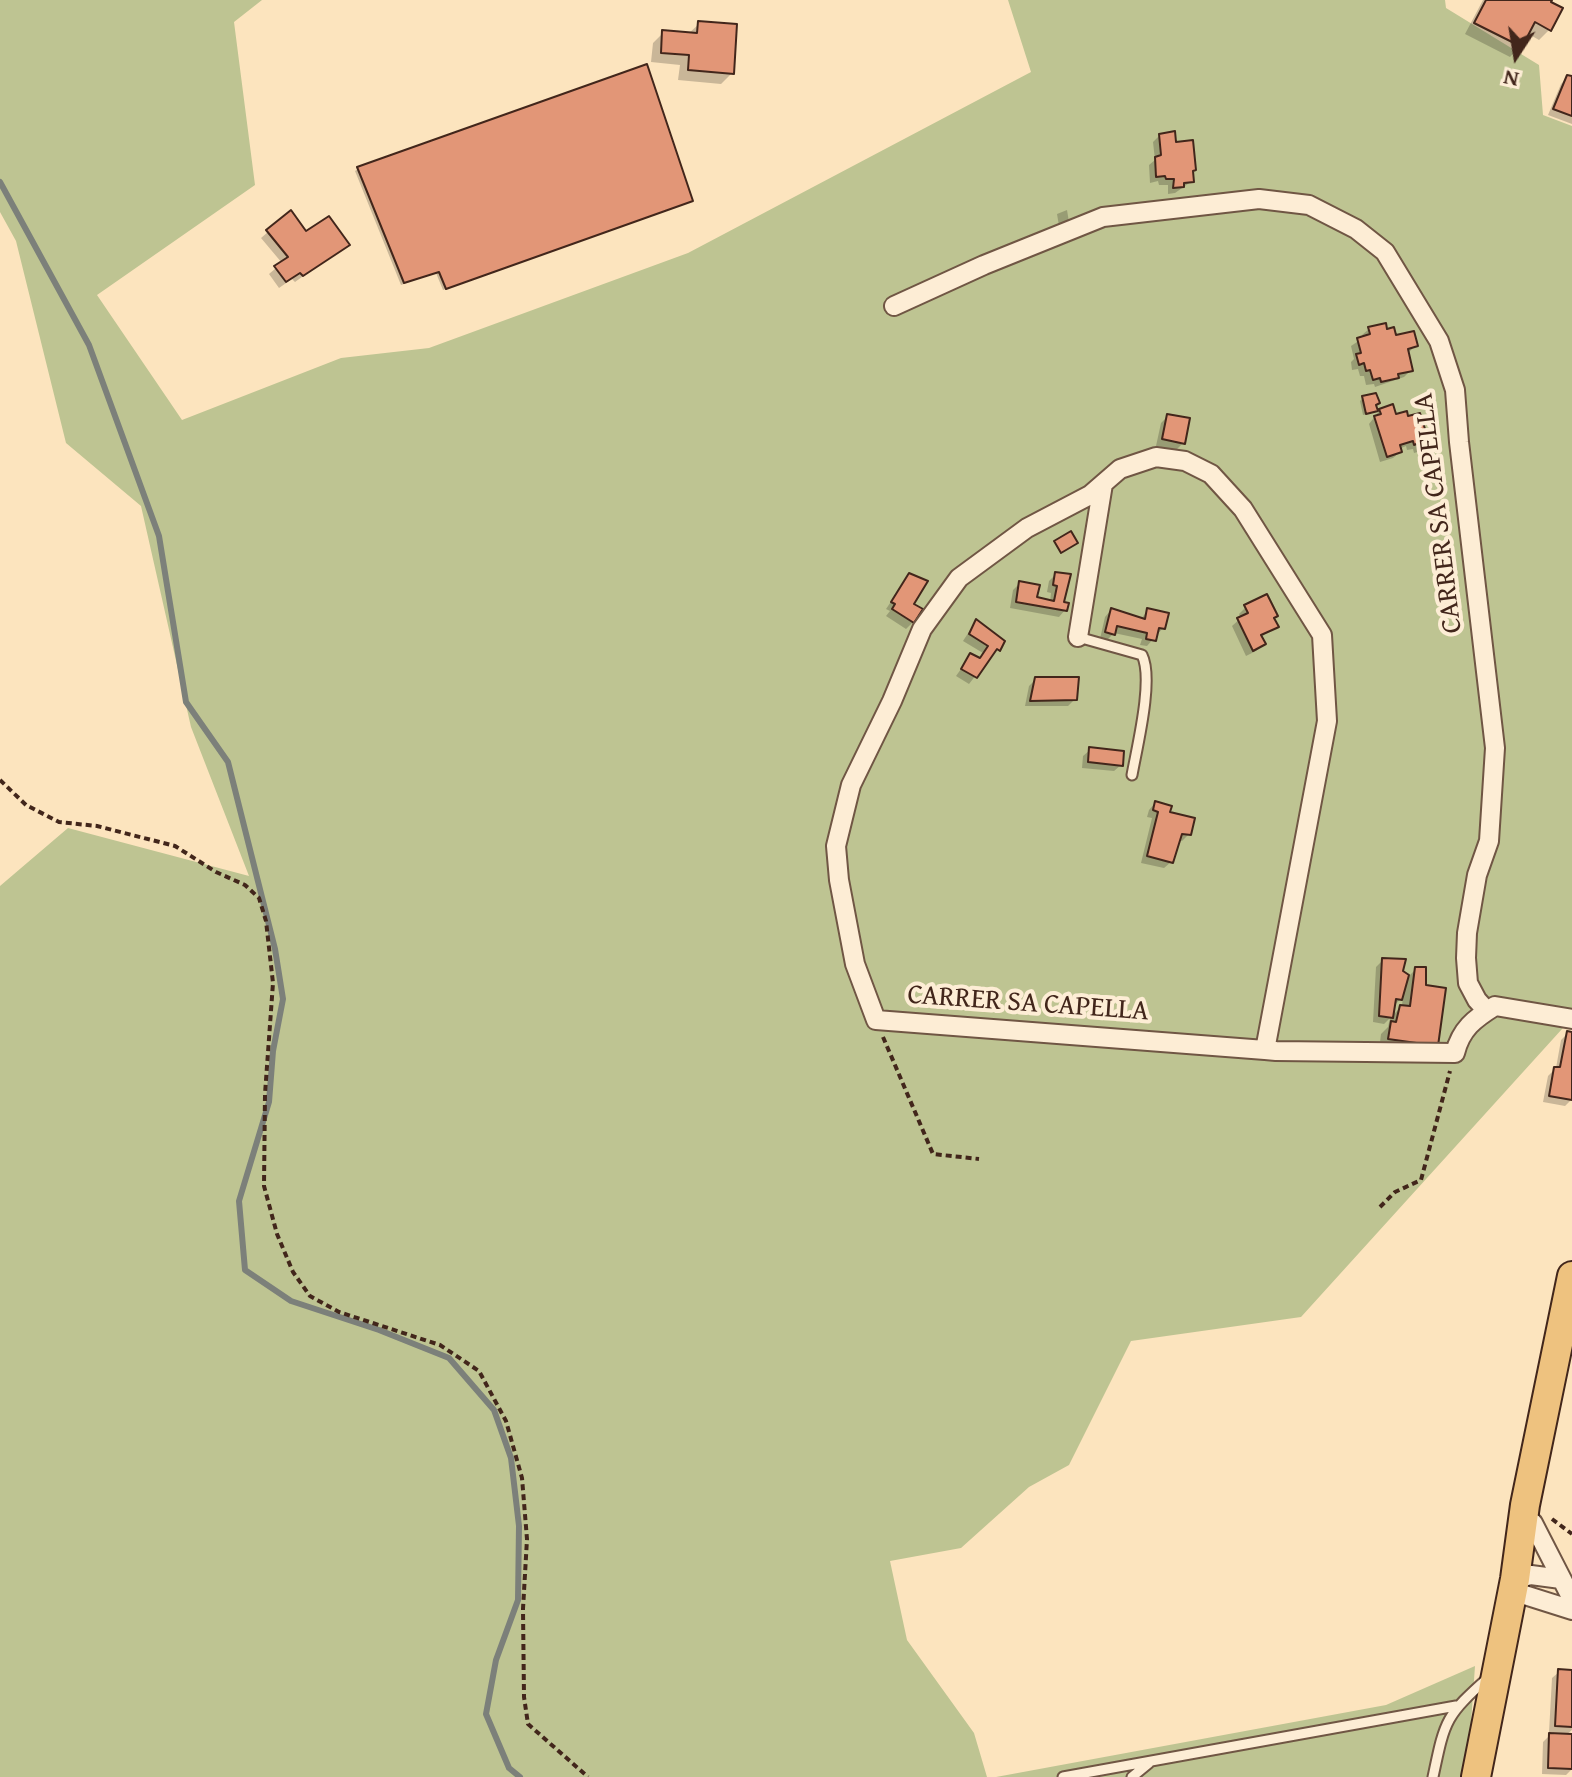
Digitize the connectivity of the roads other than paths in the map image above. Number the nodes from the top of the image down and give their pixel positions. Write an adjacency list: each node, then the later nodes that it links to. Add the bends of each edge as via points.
1 (894, 306): 5 (street, CARRER SA CAPELLA, via 1103,217 1259,199 1309,205 1356,229 1385,252 1439,341 1455,390 1495,748 1489,841 1477,875 1466,958 1468,983)
2 (1103, 484): 3 (street); 7 (street, CARRER SA CAPELLA, via 1120,469 1156,457 1185,461 1211,474 1243,509 1322,635 1327,721); 7 (street, CARRER SA CAPELLA, via 1027,528 959,578 922,629 851,785 836,846 855,964 876,1020)
3 (1078, 637): 4 (lane, via 1142,655 1147,665)
4 (1132, 775)
5 (1487, 1011): 6 (street, via 1495,1006); 7 (street, CARRER SA CAPELLA, via 1463,1029 1455,1053)
6 (1572, 1019)
7 (1265, 1050)
8 (1572, 1276): 11 (main road)
9 (1572, 1358): 10 (main road)
10 (1533, 1523): 11 (main road); 12 (street)
11 (1515, 1577): 12 (street); 14 (street); 15 (main road)
12 (1561, 1579): 13 (street)
13 (1572, 1599)
14 (1572, 1610)
15 (1497, 1669): 16 (lane); 22 (main road)
16 (1456, 1706): 17 (lane); 21 (lane, via 1443,1728)
17 (1151, 1761): 18 (lane); 20 (lane)
18 (1082, 1775): 19 (lane)
19 (1063, 1777)
20 (1132, 1777)
21 (1433, 1777)
22 (1476, 1777)

